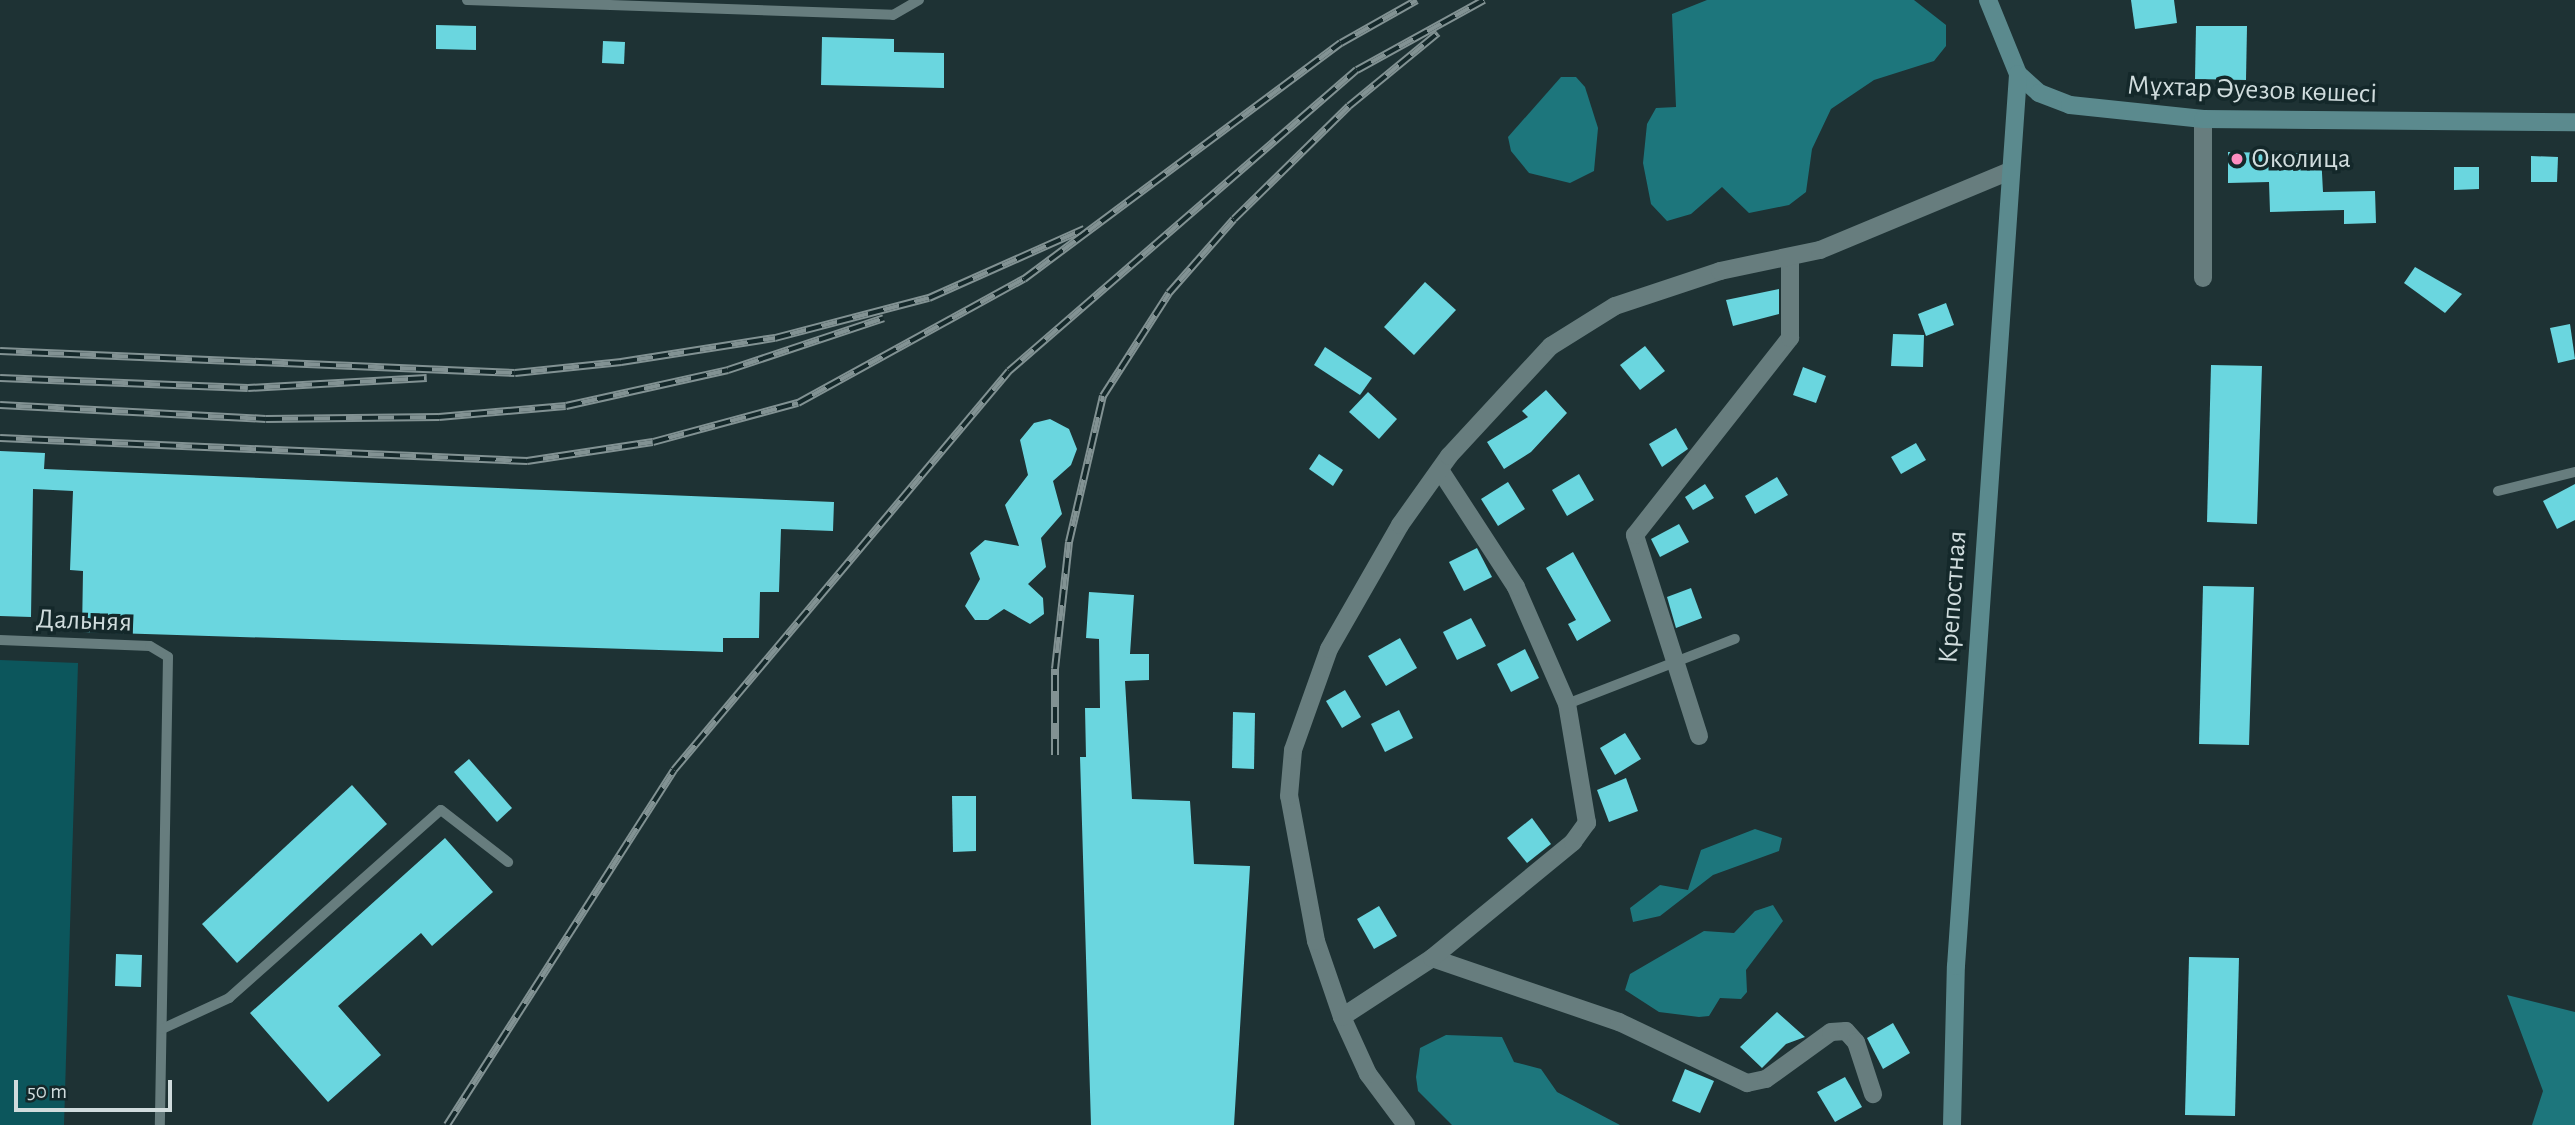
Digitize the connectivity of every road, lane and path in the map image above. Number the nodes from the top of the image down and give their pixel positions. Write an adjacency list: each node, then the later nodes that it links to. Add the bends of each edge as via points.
1 (467, 0): 4 (lane)
2 (919, 0): 4 (lane, via 892,15)
3 (1988, 0): 5 (street, Мұхтар Әуезов көшесі)
4 (580, 2)
5 (2018, 74): 6 (street, Мұхтар Әуезов көшесі, via 2039,93 2070,105); 8 (street, Крепостная)
6 (2203, 119): 7 (street, Мұхтар Әуезов көшесі); 10 (street)
7 (2575, 122)
8 (2007, 172): 9 (street); 26 (street, Крепостная, via 1956,966)
9 (1790, 257): 11 (street, via 1720,271 1615,306 1551,346); 16 (street, via 1790,338 1637,527 1636,550)
10 (2203, 278)
11 (1440, 470): 17 (street, via 1516,587); 21 (street, via 1352,605 1293,750 1289,796 1297,862)
12 (2575, 472): 13 (lane)
13 (2498, 491)
14 (1735, 639): 16 (lane)
15 (0, 640): 22 (lane, Дальняя, via 150,646 165,653)
16 (1675, 662): 17 (lane); 18 (street)
17 (1567, 704): 20 (street, via 1587,822 1573,842)
18 (1699, 736)
19 (508, 862): 22 (lane, via 441,810 229,998)
20 (1432, 958): 21 (street); 23 (street, via 1619,1022 1747,1083 1766,1079 1831,1032 1846,1031)
21 (1342, 1017): 25 (street, via 1368,1074)
22 (162, 1029): 24 (lane)
23 (1873, 1094)
24 (160, 1125)
25 (1406, 1125)
26 (1952, 1125)

